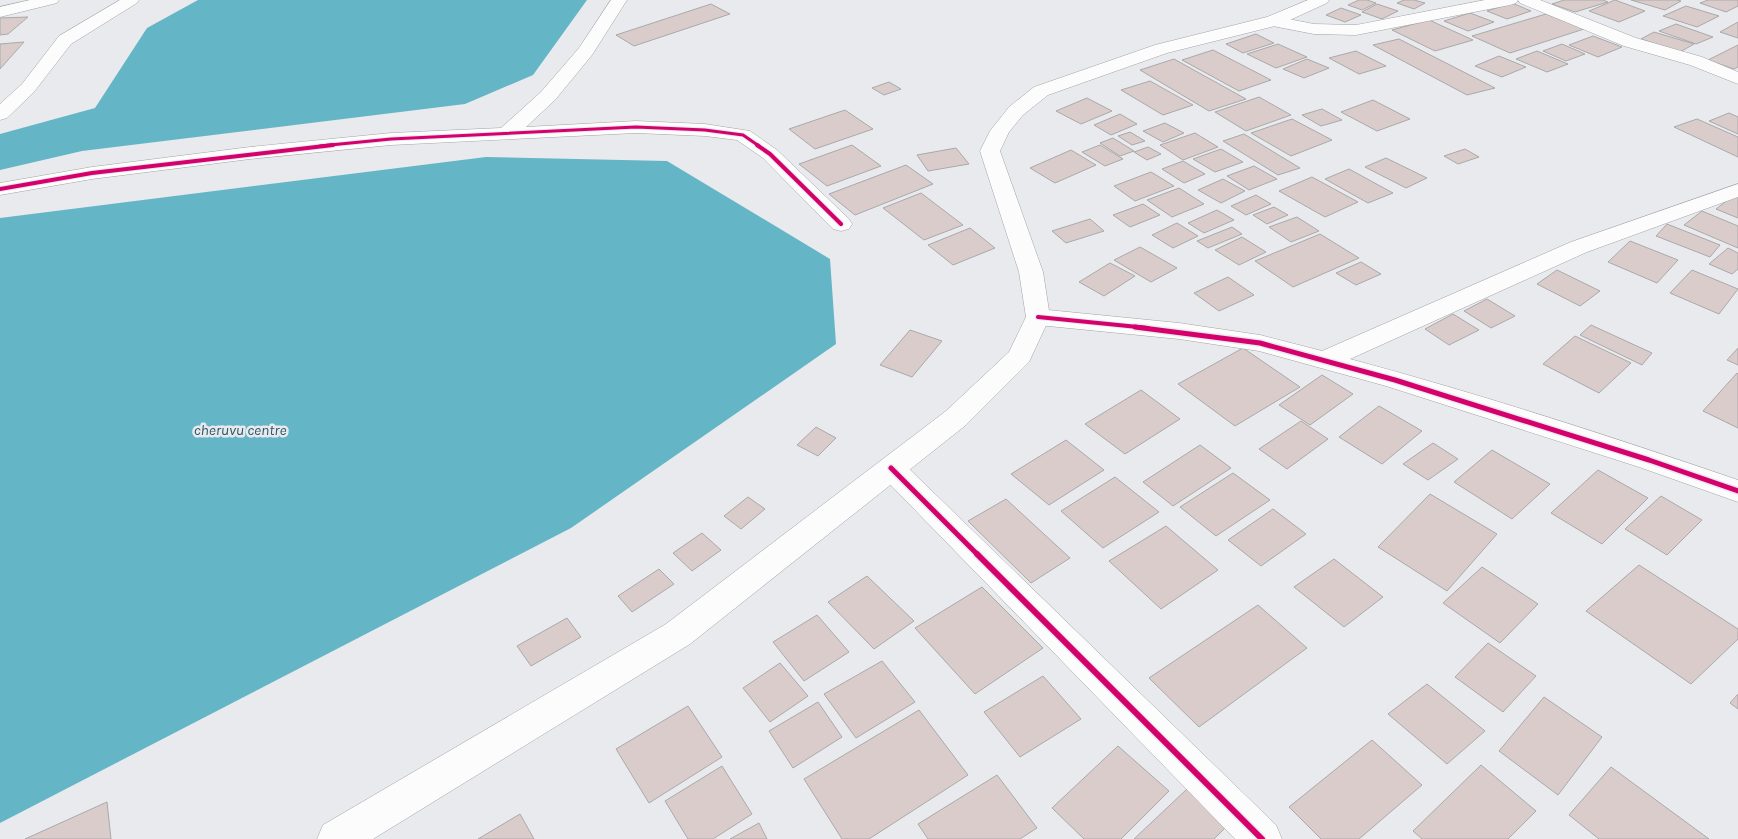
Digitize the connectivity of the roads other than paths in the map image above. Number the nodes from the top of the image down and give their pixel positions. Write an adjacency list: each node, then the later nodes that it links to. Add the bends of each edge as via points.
1 (52, 0): 7 (street)
2 (131, 0): 10 (street, via 66,40 28,88)
3 (619, 0): 11 (street, via 586,51 548,96)
4 (1321, 0): 8 (street)
5 (1510, 0): 8 (street, via 1356,30 1314,29)
6 (1526, 0): 9 (street, via 1630,42 1696,61)
7 (0, 12)
8 (1273, 21): 15 (street, via 1161,49 1041,91 1016,111 1000,131 990,151 1032,272)
9 (1738, 79)
10 (0, 114)
11 (507, 133): 12 (street, via 391,139 250,153 92,172); 14 (street, via 636,127 744,135 770,154)
12 (0, 188)
13 (1738, 190): 16 (street, via 1578,247)
14 (841, 224)
15 (1038, 318): 16 (street, via 1179,331 1260,343); 17 (street, via 1020,356 956,418)
16 (1323, 361): 18 (street, via 1442,395)
17 (891, 468): 19 (street, via 678,634); 20 (street)
18 (1738, 491)
19 (337, 839)
20 (1262, 839)

